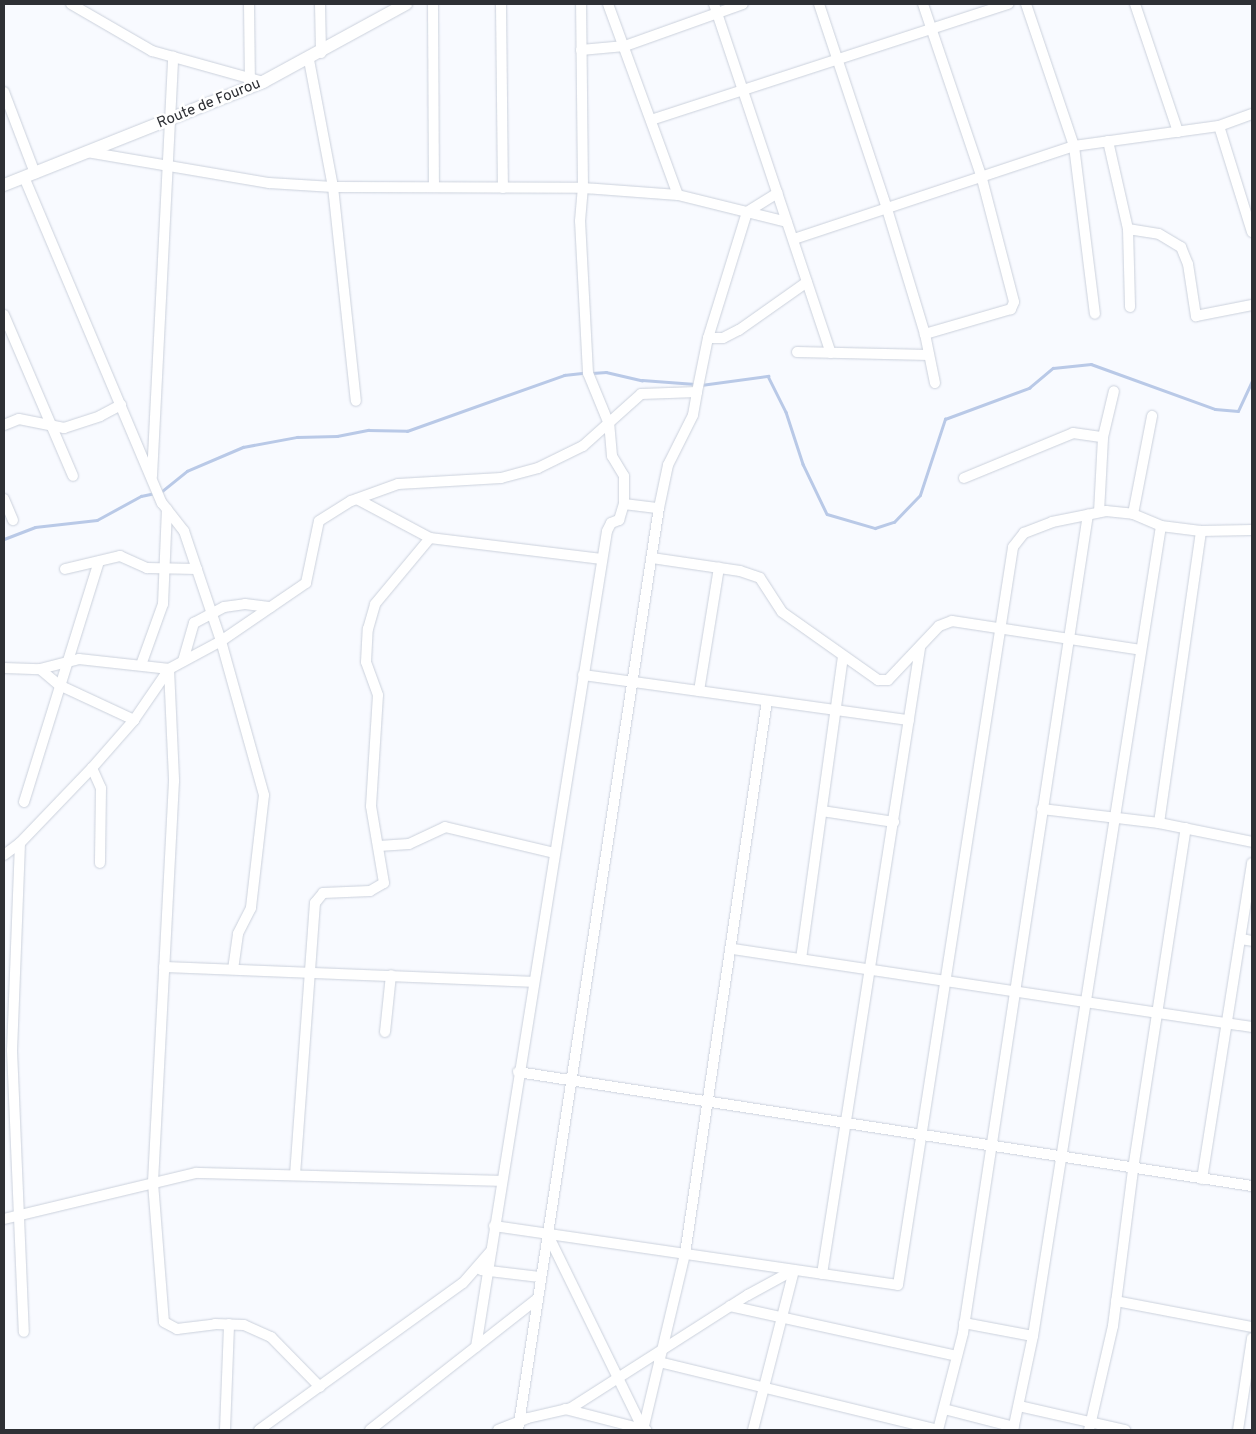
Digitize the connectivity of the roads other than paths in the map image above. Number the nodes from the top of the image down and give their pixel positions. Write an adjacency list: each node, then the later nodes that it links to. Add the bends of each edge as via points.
1 (71, 4): 20 (street, via 152,51)
2 (250, 4): 23 (street)
3 (320, 4): 19 (street)
4 (406, 4): 19 (main road, Route de Fourou)
5 (433, 4): 39 (street)
6 (502, 4): 40 (street)
7 (581, 4): 18 (street)
8 (608, 4): 17 (street)
9 (743, 4): 15 (street)
10 (820, 4): 21 (street)
11 (923, 4): 16 (street)
12 (1009, 4): 16 (street)
13 (1026, 4): 32 (street)
14 (1135, 4): 30 (street)
15 (716, 8): 17 (street); 24 (street)
16 (931, 26): 21 (street); 36 (street)
17 (625, 46): 18 (street); 27 (street)
18 (582, 50): 41 (street)
19 (320, 53): 22 (main road, Route de Fourou)
20 (174, 57): 23 (street); 28 (street)
21 (838, 58): 24 (street); 44 (street)
22 (309, 60): 23 (main road, Route de Fourou, via 264,82); 38 (street)
23 (250, 83): 28 (main road, Route de Fourou)
24 (744, 90): 27 (street); 42 (street)
25 (4, 92): 35 (street)
26 (1252, 114): 29 (street)
27 (651, 120): 43 (street)
28 (170, 121): 33 (main road, Route de Fourou); 34 (street)
29 (1219, 126): 30 (street); 48 (street)
30 (1178, 132): 31 (street)
31 (1108, 141): 32 (street); 47 (street)
32 (1074, 146): 36 (street); 53 (street)
33 (87, 152): 34 (street); 35 (main road, Route de Fourou)
34 (168, 166): 38 (street, via 269,183); 72 (street)
35 (30, 175): 37 (main road, Route de Fourou); 64 (street)
36 (981, 175): 44 (street); 55 (street, via 1014,302 1011,309)
37 (4, 185)
38 (334, 187): 39 (street); 63 (street)
39 (434, 187): 40 (street)
40 (503, 188): 41 (street)
41 (584, 188): 43 (street); 66 (street, via 580,221 588,373)
42 (778, 193): 45 (street); 46 (street)
43 (678, 196): 45 (street)
44 (887, 208): 49 (street); 55 (street)
45 (746, 212): 46 (street); 56 (street)
46 (787, 222): 49 (street)
47 (1128, 229): 51 (street, via 1159,234 1181,247 1188,264 1196,316); 52 (street)
48 (1252, 232)
49 (794, 239): 50 (street)
50 (807, 282): 56 (street, via 739,330 723,338); 58 (street)
51 (1252, 304)
52 (1130, 307)
53 (1095, 314)
54 (4, 315): 68 (street)
55 (925, 334): 59 (street)
56 (708, 338): 62 (street, via 698,374)
57 (797, 352): 58 (street)
58 (831, 352): 59 (street)
59 (929, 355): 60 (street)
60 (935, 384)
61 (1114, 391): 69 (street)
62 (697, 392): 66 (street, via 641,394); 76 (street, via 693,415 668,465)
63 (356, 401)
64 (121, 405): 68 (street, via 87,421 64,428); 72 (street)
65 (1152, 416): 80 (street)
66 (609, 424): 74 (street, via 583,446 538,468 501,478 398,484); 75 (street, via 612,456 624,476)
67 (4, 425): 68 (street, via 19,420 38,421)
68 (52, 427): 70 (street)
69 (1102, 437): 71 (street, via 1073,433); 78 (street)
70 (73, 476)
71 (964, 478)
72 (154, 483): 77 (street)
73 (4, 499): 81 (street)
74 (357, 499): 85 (street); 93 (street, via 319,521 306,583)
75 (624, 504): 76 (street); 87 (street, via 619,520 611,523 607,531)
76 (659, 508): 86 (street)
77 (167, 509): 91 (street, via 184,531); 92 (street)
78 (1099, 512): 79 (street); 80 (street)
79 (1088, 514): 95 (street, via 1052,522 1024,533 1013,547); 96 (street)
80 (1133, 514): 82 (street)
81 (13, 520)
82 (1161, 526): 84 (street); 99 (street)
83 (1252, 530): 84 (street)
84 (1201, 531): 121 (street)
85 (430, 538): 87 (street); 125 (street, via 375,604 368,629 366,662 378,695 371,806)
86 (652, 558): 89 (street); 108 (street)
87 (602, 559): 107 (street)
88 (99, 561): 90 (street); 92 (street, via 120,556 147,568); 102 (street)
89 (719, 568): 100 (street, via 760,578 782,612); 110 (street)
90 (65, 569)
91 (197, 569): 92 (street); 94 (street)
92 (164, 570): 103 (street, via 163,604)
93 (271, 607): 94 (street, via 246,604 224,607); 97 (street)
94 (212, 614): 97 (street); 101 (street, via 194,623)
95 (1000, 628): 96 (street); 98 (street, via 952,621 940,626); 139 (street)
96 (1068, 639): 99 (street); 117 (street)
97 (221, 641): 101 (street); 135 (street, via 264,795 251,908 238,934)
98 (920, 648): 100 (street, via 888,680 878,680); 114 (street)
99 (1141, 650): 119 (street)
100 (843, 657): 112 (street)
101 (183, 661): 106 (street)
102 (66, 663): 103 (street, via 79,659); 105 (street); 109 (street)
103 (141, 665): 106 (street)
104 (4, 668): 105 (street)
105 (40, 669): 109 (street)
106 (168, 669): 113 (street); 134 (street, via 174,781)
107 (583, 675): 108 (street); 126 (street)
108 (632, 682): 110 (street); 148 (street)
109 (59, 685): 113 (street); 116 (street)
110 (699, 691): 111 (street)
111 (768, 701): 112 (street); 132 (street)
112 (836, 710): 114 (street); 118 (street)
113 (134, 720): 115 (street)
114 (909, 720): 120 (street)
115 (92, 768): 124 (street); 128 (street, via 101,788)
116 (24, 802)
117 (1042, 810): 119 (street); 141 (street)
118 (822, 811): 120 (street); 133 (street)
119 (1114, 819): 121 (street); 142 (street)
120 (894, 822): 136 (street)
121 (1159, 823): 122 (street)
122 (1186, 828): 123 (street); 143 (street)
123 (1252, 842)
124 (20, 843): 127 (street); 160 (street, via 12,1050)
125 (379, 846): 126 (street, via 409,844 444,827); 137 (street, via 384,883 378,889 323,893 315,902)
126 (554, 853): 140 (street)
127 (4, 855)
128 (100, 863)
129 (1252, 863): 130 (street)
130 (1241, 940): 131 (street); 144 (street)
131 (1252, 941)
132 (733, 949): 133 (street); 149 (street)
133 (801, 959): 136 (street)
134 (164, 967): 135 (street); 158 (street)
135 (233, 968): 137 (street)
136 (871, 969): 139 (street); 150 (street)
137 (309, 973): 138 (street); 155 (street)
138 (391, 975): 140 (street); 146 (street)
139 (945, 980): 141 (street); 151 (street)
140 (532, 982): 147 (street)
141 (1014, 989): 142 (street); 152 (street)
142 (1085, 1000): 143 (street); 153 (street)
143 (1157, 1011): 144 (street); 154 (street)
144 (1228, 1023): 145 (street); 156 (street)
145 (1252, 1027)
146 (385, 1032)
147 (518, 1072): 148 (street); 157 (street)
148 (570, 1080): 149 (street); 163 (street)
149 (710, 1102): 150 (street); 165 (street)
150 (846, 1124): 151 (street); 169 (street)
151 (920, 1135): 152 (street); 169 (street, via 898,1285)
152 (989, 1146): 153 (street); 175 (street)
153 (1060, 1157): 154 (street); 179 (street)
154 (1133, 1169): 156 (street); 172 (street)
155 (294, 1175): 157 (street); 158 (street, via 196,1173)
156 (1202, 1179): 159 (street)
157 (501, 1180): 162 (street)
158 (153, 1183): 160 (street); 176 (street, via 164,1322 177,1328)
159 (1252, 1186)
160 (21, 1215): 161 (street); 178 (street)
161 (4, 1219)
162 (494, 1226): 163 (street); 164 (street)
163 (547, 1233): 165 (street); 170 (street); 185 (street)
164 (491, 1251): 166 (street); 167 (street)
165 (685, 1254): 168 (street); 182 (street)
166 (476, 1269): 167 (street); 186 (street, via 463,1283)
167 (488, 1270): 170 (street); 181 (street)
168 (794, 1270): 169 (street); 173 (street); 174 (street)
169 (822, 1274)
170 (540, 1277): 171 (street)
171 (536, 1300): 181 (street); 191 (street)
172 (1116, 1301): 177 (street); 192 (street)
173 (730, 1306): 174 (street); 182 (street)
174 (782, 1318): 183 (street); 187 (street)
175 (964, 1323): 179 (street); 183 (street)
176 (229, 1324): 186 (street, via 244,1325 270,1338); 194 (street)
177 (1252, 1328)
178 (24, 1332)
179 (1034, 1336): 188 (street)
180 (1252, 1340): 202 (street)
181 (476, 1347): 196 (street)
182 (662, 1349): 184 (street); 185 (street)
183 (957, 1356): 190 (street)
184 (659, 1362): 187 (street); 198 (street)
185 (618, 1378): 189 (street); 198 (street)
186 (320, 1387): 195 (street)
187 (764, 1388): 199 (street); 200 (street)
188 (1019, 1406): 192 (street); 193 (street)
189 (565, 1409): 191 (street); 198 (street)
190 (944, 1409): 193 (street); 200 (street)
191 (518, 1426): 197 (street)
192 (1090, 1426): 201 (street)
193 (1014, 1429)
194 (225, 1430)
195 (259, 1430)
196 (370, 1430)
197 (498, 1430)
198 (644, 1430)
199 (753, 1430)
200 (938, 1430)
201 (1125, 1430)
202 (1238, 1430)

